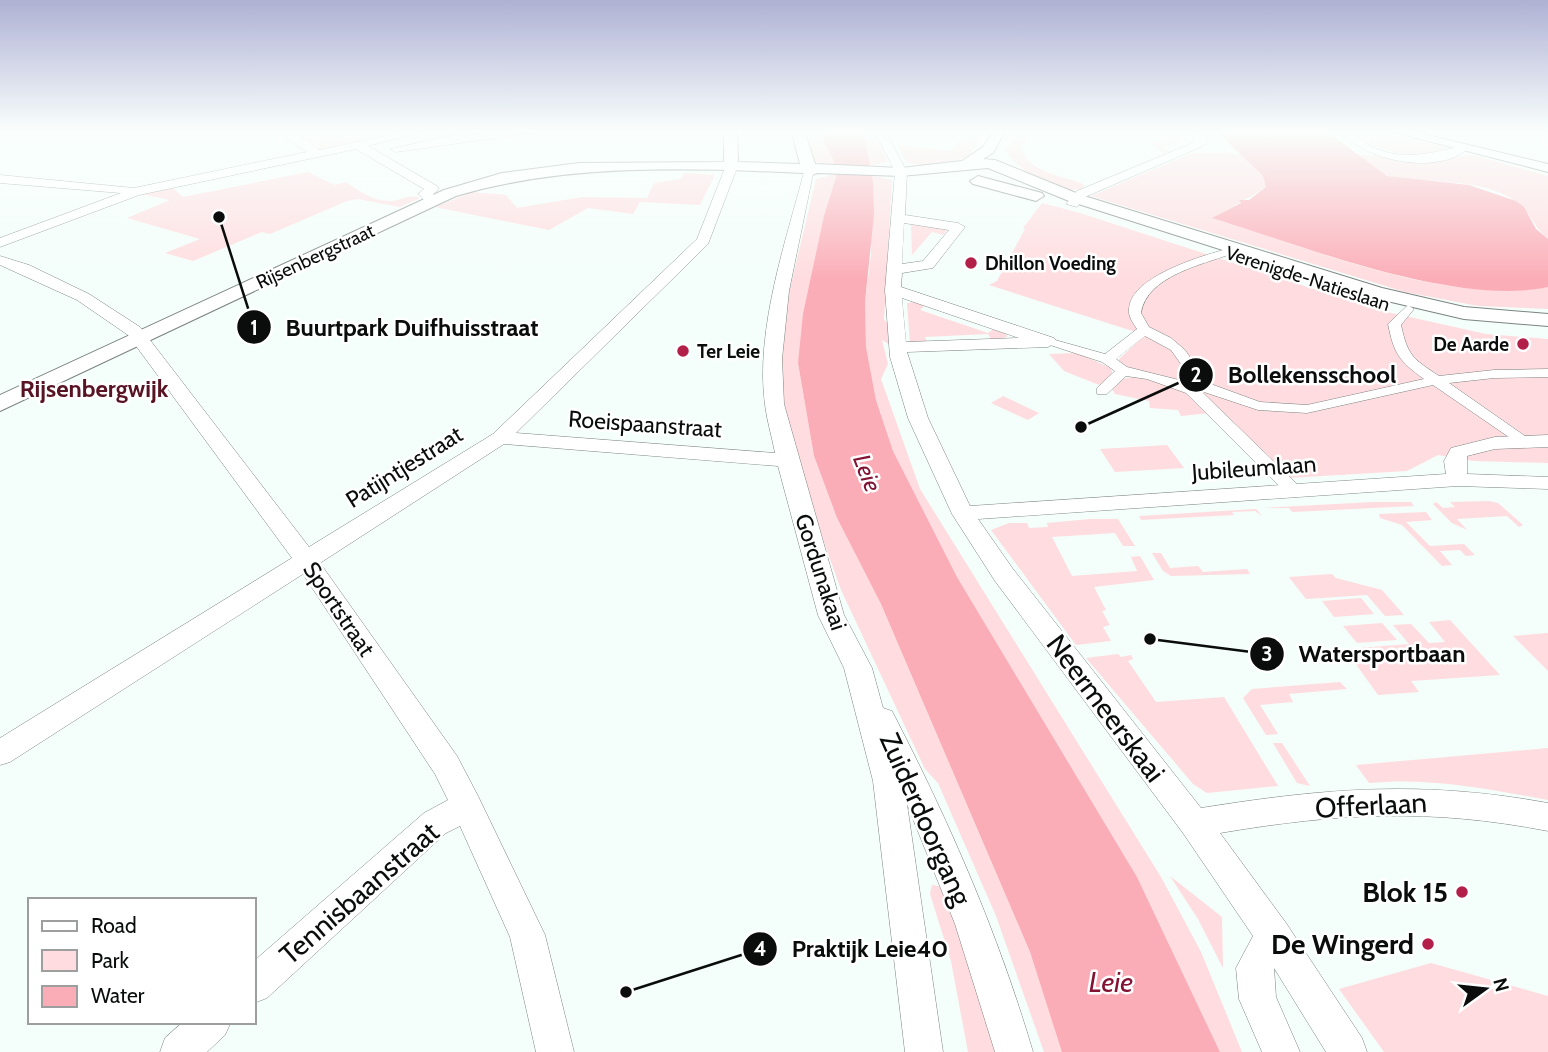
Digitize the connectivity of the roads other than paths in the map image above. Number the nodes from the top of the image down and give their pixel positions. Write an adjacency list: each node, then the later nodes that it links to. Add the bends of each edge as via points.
1 (27, 182): 11 (street)
2 (178, 182): 11 (street, via 160,186 168,194 165,197)
3 (421, 182): 12 (street, via 433,189 424,194)
4 (483, 182): 12 (street, Rijsenbergstraat)
5 (727, 182): 34 (street, Patijntjestraat, via 703,241)
6 (811, 182): 37 (street, Gordunakaai, via 781,291 773,359 774,404)
7 (901, 182): 14 (street, Neermeerskaai)
8 (1004, 182): 13 (street, Verenigde-Natieslaan)
9 (1034, 182): 13 (street, Verenigde-Natieslaan)
10 (1116, 182): 13 (street)
11 (129, 194): 15 (street)
12 (432, 200): 24 (street, Rijsenbergstraat)
13 (1074, 201): 16 (street, Verenigde-Natieslaan); 21 (street, Verenigde-Natieslaan, via 1410,302 1484,316)
14 (899, 218): 18 (street, Neermeerskaai); 18 (street, via 958,227 928,265)
15 (0, 243)
16 (1227, 252): 20 (street, Verenigde-Natieslaan); 22 (street, via 1143,290 1135,301 1134,314)
17 (0, 260): 24 (street, Sportstraat, via 83,297)
18 (894, 269): 19 (street, Neermeerskaai)
19 (893, 290): 25 (street); 26 (street, Neermeerskaai)
20 (1408, 309): 23 (street, Verenigde-Natieslaan); 30 (street, via 1394,324 1400,351)
21 (1548, 320)
22 (1144, 330): 27 (street); 31 (street, via 1175,348)
23 (1548, 330)
24 (141, 338): 33 (street, Rijsenbergstraat); 42 (street, Sportstraat)
25 (1048, 342): 26 (street); 27 (street)
26 (898, 347): 41 (street, Neermeerskaai, via 918,418)
27 (1107, 359): 28 (street)
28 (1123, 371): 31 (street); 32 (street)
29 (1548, 373): 30 (street)
30 (1434, 381): 31 (street, via 1307,409 1258,406); 35 (street)
31 (1197, 388): 40 (street)
32 (1102, 390)
33 (0, 404)
34 (500, 438): 37 (street, Roeispaanstraat); 42 (street, Patijntjestraat)
35 (1524, 441): 36 (street); 38 (street, via 1471,446 1458,452 1454,461)
36 (1548, 441)
37 (787, 460): 43 (street, Gordunakaai, via 831,615)
38 (1458, 480): 39 (street, Jubileumlaan); 40 (street, Jubileumlaan)
39 (1548, 483)
40 (1295, 492): 41 (street, Jubileumlaan)
41 (963, 514): 47 (street, Neermeerskaai, via 1004,575)
42 (306, 560): 44 (street, Patijntjestraat); 45 (street, Sportstraat, via 446,765)
43 (858, 668): 53 (street, Gordunakaai, via 888,781); 54 (street, Zuiderdoorgang, via 926,811 997,987)
44 (0, 753)
45 (467, 806): 49 (street, Tennisbaanstraat, via 435,823); 52 (street, Sportstraat, via 527,935)
46 (1548, 817): 47 (street, Offerlaan, via 1453,802 1404,800)
47 (1194, 822): 48 (street, Neermeerskaai)
48 (1274, 935): 55 (street, via 1254,968 1258,999); 56 (street, Neermeerskaai)
49 (256, 983)
50 (210, 1024): 51 (street)
51 (179, 1052)
52 (555, 1052)
53 (923, 1052)
54 (1014, 1052)
55 (1281, 1052)
56 (1348, 1052)

